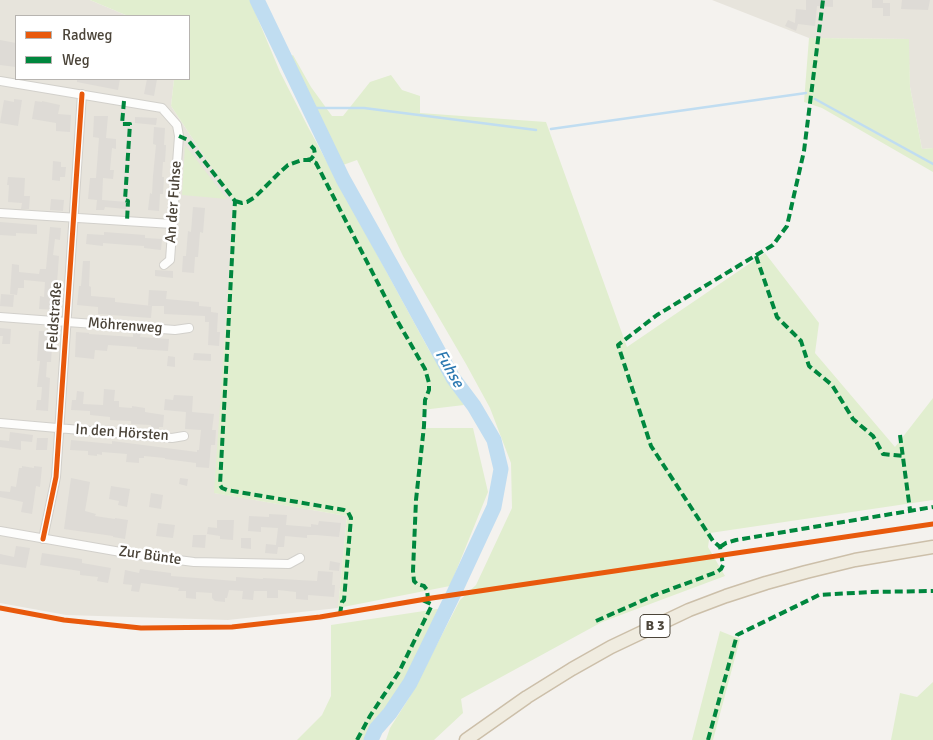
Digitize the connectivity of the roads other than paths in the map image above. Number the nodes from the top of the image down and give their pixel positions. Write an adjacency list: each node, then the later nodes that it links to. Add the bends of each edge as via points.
1 (0, 81): 2 (street)
2 (82, 94): 4 (street, Feldstraße); 5 (street, An der Fuhse, via 162,108 177,126 179,136)
3 (0, 214): 4 (street)
4 (74, 218): 5 (street); 8 (street, Feldstraße)
5 (172, 224): 6 (street, An der Fuhse, via 170,260)
6 (164, 265)
7 (0, 317): 8 (street, Möhrenweg)
8 (67, 322): 9 (street, Möhrenweg, via 175,330); 11 (street, Feldstraße)
9 (189, 328)
10 (0, 423): 11 (street, In den Hörsten)
11 (59, 429): 12 (street, In den Hörsten, via 172,438); 14 (street, Feldstraße, via 56,477)
12 (184, 436)
13 (0, 532): 14 (street, Zur Bünte)
14 (42, 539): 16 (street, Zur Bünte, via 194,562 289,564)
15 (933, 547): 17 (highway, B 3, via 806,572 689,610 611,647 549,682)
16 (300, 558)
17 (466, 740)

